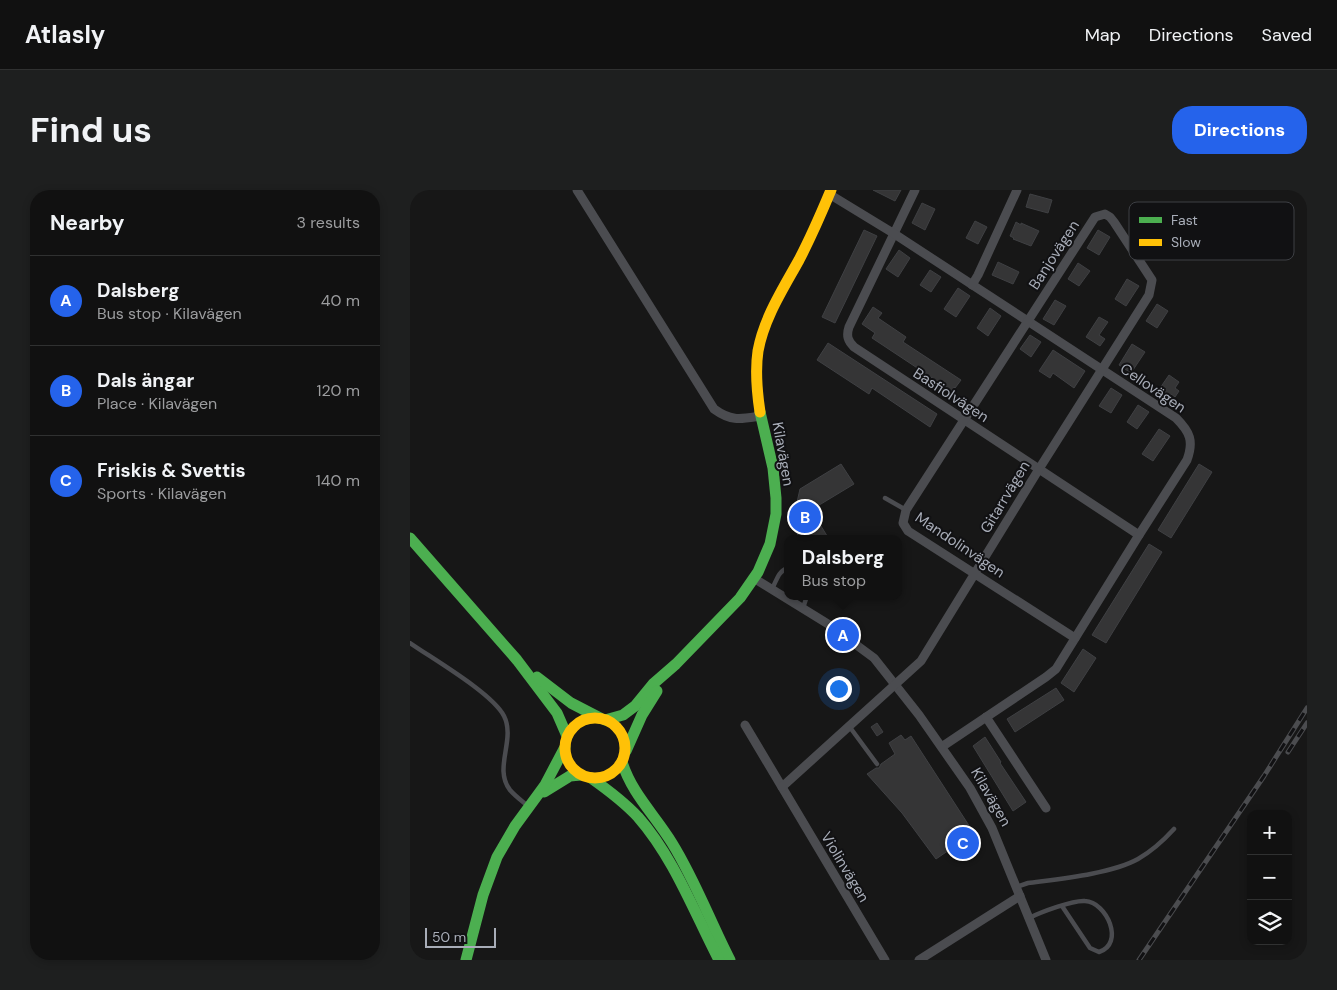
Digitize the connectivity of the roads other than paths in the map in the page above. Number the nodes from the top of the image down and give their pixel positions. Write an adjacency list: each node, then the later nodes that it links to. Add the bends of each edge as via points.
1 (577, 190): 11 (street, Kilavägen, via 714,409 732,419)
2 (915, 190): 5 (street)
3 (1017, 190): 8 (street)
4 (830, 192): 5 (street, Cellovägen); 11 (street, via 760,340 756,379)
5 (893, 233): 8 (street, Cellovägen); 12 (street, Basfiolvägen, via 848,327 847,338 854,347)
6 (1129, 246): 9 (street, Banjovägen, via 1110,217 1104,214 1095,217)
7 (1139, 260): 10 (street, Banjovägen, via 1152,280 1152,287)
8 (972, 285): 9 (street, Cellovägen)
9 (1027, 322): 10 (street, Cellovägen); 12 (street, Mandolinvägen)
10 (1101, 370): 13 (street, Gitarrvägen); 16 (street, Cellovägen, via 1176,418 1191,439 1188,460)
11 (761, 416): 20 (street, Kilavägen, via 775,482 776,507 769,548)
12 (963, 420): 13 (street, Basfiolvägen); 15 (street, Mandolinvägen)
13 (1038, 469): 16 (street, Basfiolvägen); 19 (street, Gitarrvägen)
14 (885, 498): 15 (lane)
15 (906, 510): 19 (street, Mandolinvägen, via 903,523 908,531)
16 (1139, 535): 26 (street, Cellovägen)
17 (410, 538): 28 (street)
18 (784, 569): 21 (lane, via 778,574)
19 (976, 573): 26 (street, Mandolinvägen); 30 (street, Gitarrvägen, via 921,660)
20 (755, 579): 21 (street, Kilavägen); 29 (street)
21 (772, 589): 22 (street, Kilavägen)
22 (784, 596)
23 (790, 600): 25 (street, Kilavägen)
24 (806, 600): 25 (lane)
25 (803, 608): 30 (street, Kilavägen, via 874,658)
26 (1075, 638): 31 (street, Cellovägen, via 1056,668 1046,677)
27 (410, 643): 42 (lane, via 483,693 502,712 508,732 504,777 510,790)
28 (517, 660): 32 (street, via 571,703); 35 (street, via 554,708 564,725)
29 (676, 664): 32 (street, via 635,706 623,714); 37 (street, via 648,704)
30 (895, 685): 34 (street); 36 (street, Kilavägen)
31 (986, 718): 36 (street, Cellovägen); 43 (street)
32 (602, 719): 35 (street, via 582,721); 37 (street, via 621,732 625,742)
33 (745, 725): 40 (street, Violinvägen)
34 (849, 726): 38 (lane); 40 (street)
35 (566, 741): 39 (street, via 569,763); 41 (street)
36 (943, 746): 45 (street, Kilavägen, via 992,828)
37 (624, 757): 39 (street, via 617,770 609,775); 51 (street, via 630,786 672,843)
38 (877, 764)
39 (586, 777): 41 (street, via 570,776); 50 (street, via 624,802 657,840)
40 (782, 787): 52 (street, Violinvägen)
41 (538, 797): 42 (street)
42 (529, 806): 49 (street, via 491,870)
43 (1046, 808)
44 (1174, 829): 45 (lane, via 1159,845 1137,860 1107,870)
45 (1016, 887): 46 (street, Kilavägen)
46 (1020, 896): 48 (street, Kilavägen); 53 (street)
47 (1062, 906): 47 (lane, via 1090,948 1103,951 1112,938 1112,931 1096,905 1084,900); 48 (lane)
48 (1030, 918): 54 (street, Kilavägen)
49 (466, 960)
50 (719, 960)
51 (730, 960)
52 (886, 960)
53 (919, 960)
54 (1046, 960)

